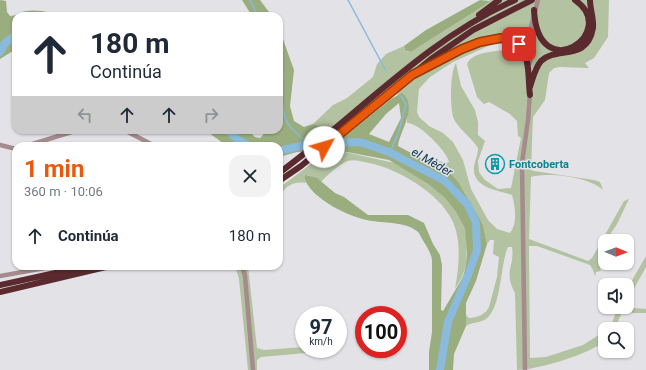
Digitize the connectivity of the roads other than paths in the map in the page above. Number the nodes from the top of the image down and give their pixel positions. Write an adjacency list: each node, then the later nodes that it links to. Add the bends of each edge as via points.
1 (499, 0): 8 (highway, via 477,16)
2 (515, 0): 8 (highway)
3 (532, 0): 4 (highway); 9 (highway, via 473,30)
4 (538, 0): 7 (street)
5 (575, 0): 7 (highway, via 586,12 588,30 578,44 566,49 551,47 540,38)
6 (590, 0): 10 (highway, via 593,28 586,43 572,52 551,55 542,60)
7 (534, 10): 10 (street, via 530,34)
8 (476, 20): 18 (highway, via 435,46)
9 (412, 75): 11 (highway, via 480,42 509,38 524,50); 19 (highway)
10 (530, 87): 11 (street)
11 (530, 95): 28 (street, via 522,163)
12 (65, 134): 14 (street)
13 (132, 134): 15 (street)
14 (39, 142)
15 (147, 142)
16 (0, 145): 17 (street)
17 (12, 148)
18 (283, 170)
19 (283, 178)
20 (34, 270): 24 (street)
21 (69, 270): 25 (highway)
22 (93, 270): 26 (highway)
23 (243, 270): 27 (street)
24 (0, 276)
25 (0, 285)
26 (0, 292)
27 (253, 370)
28 (525, 370)

